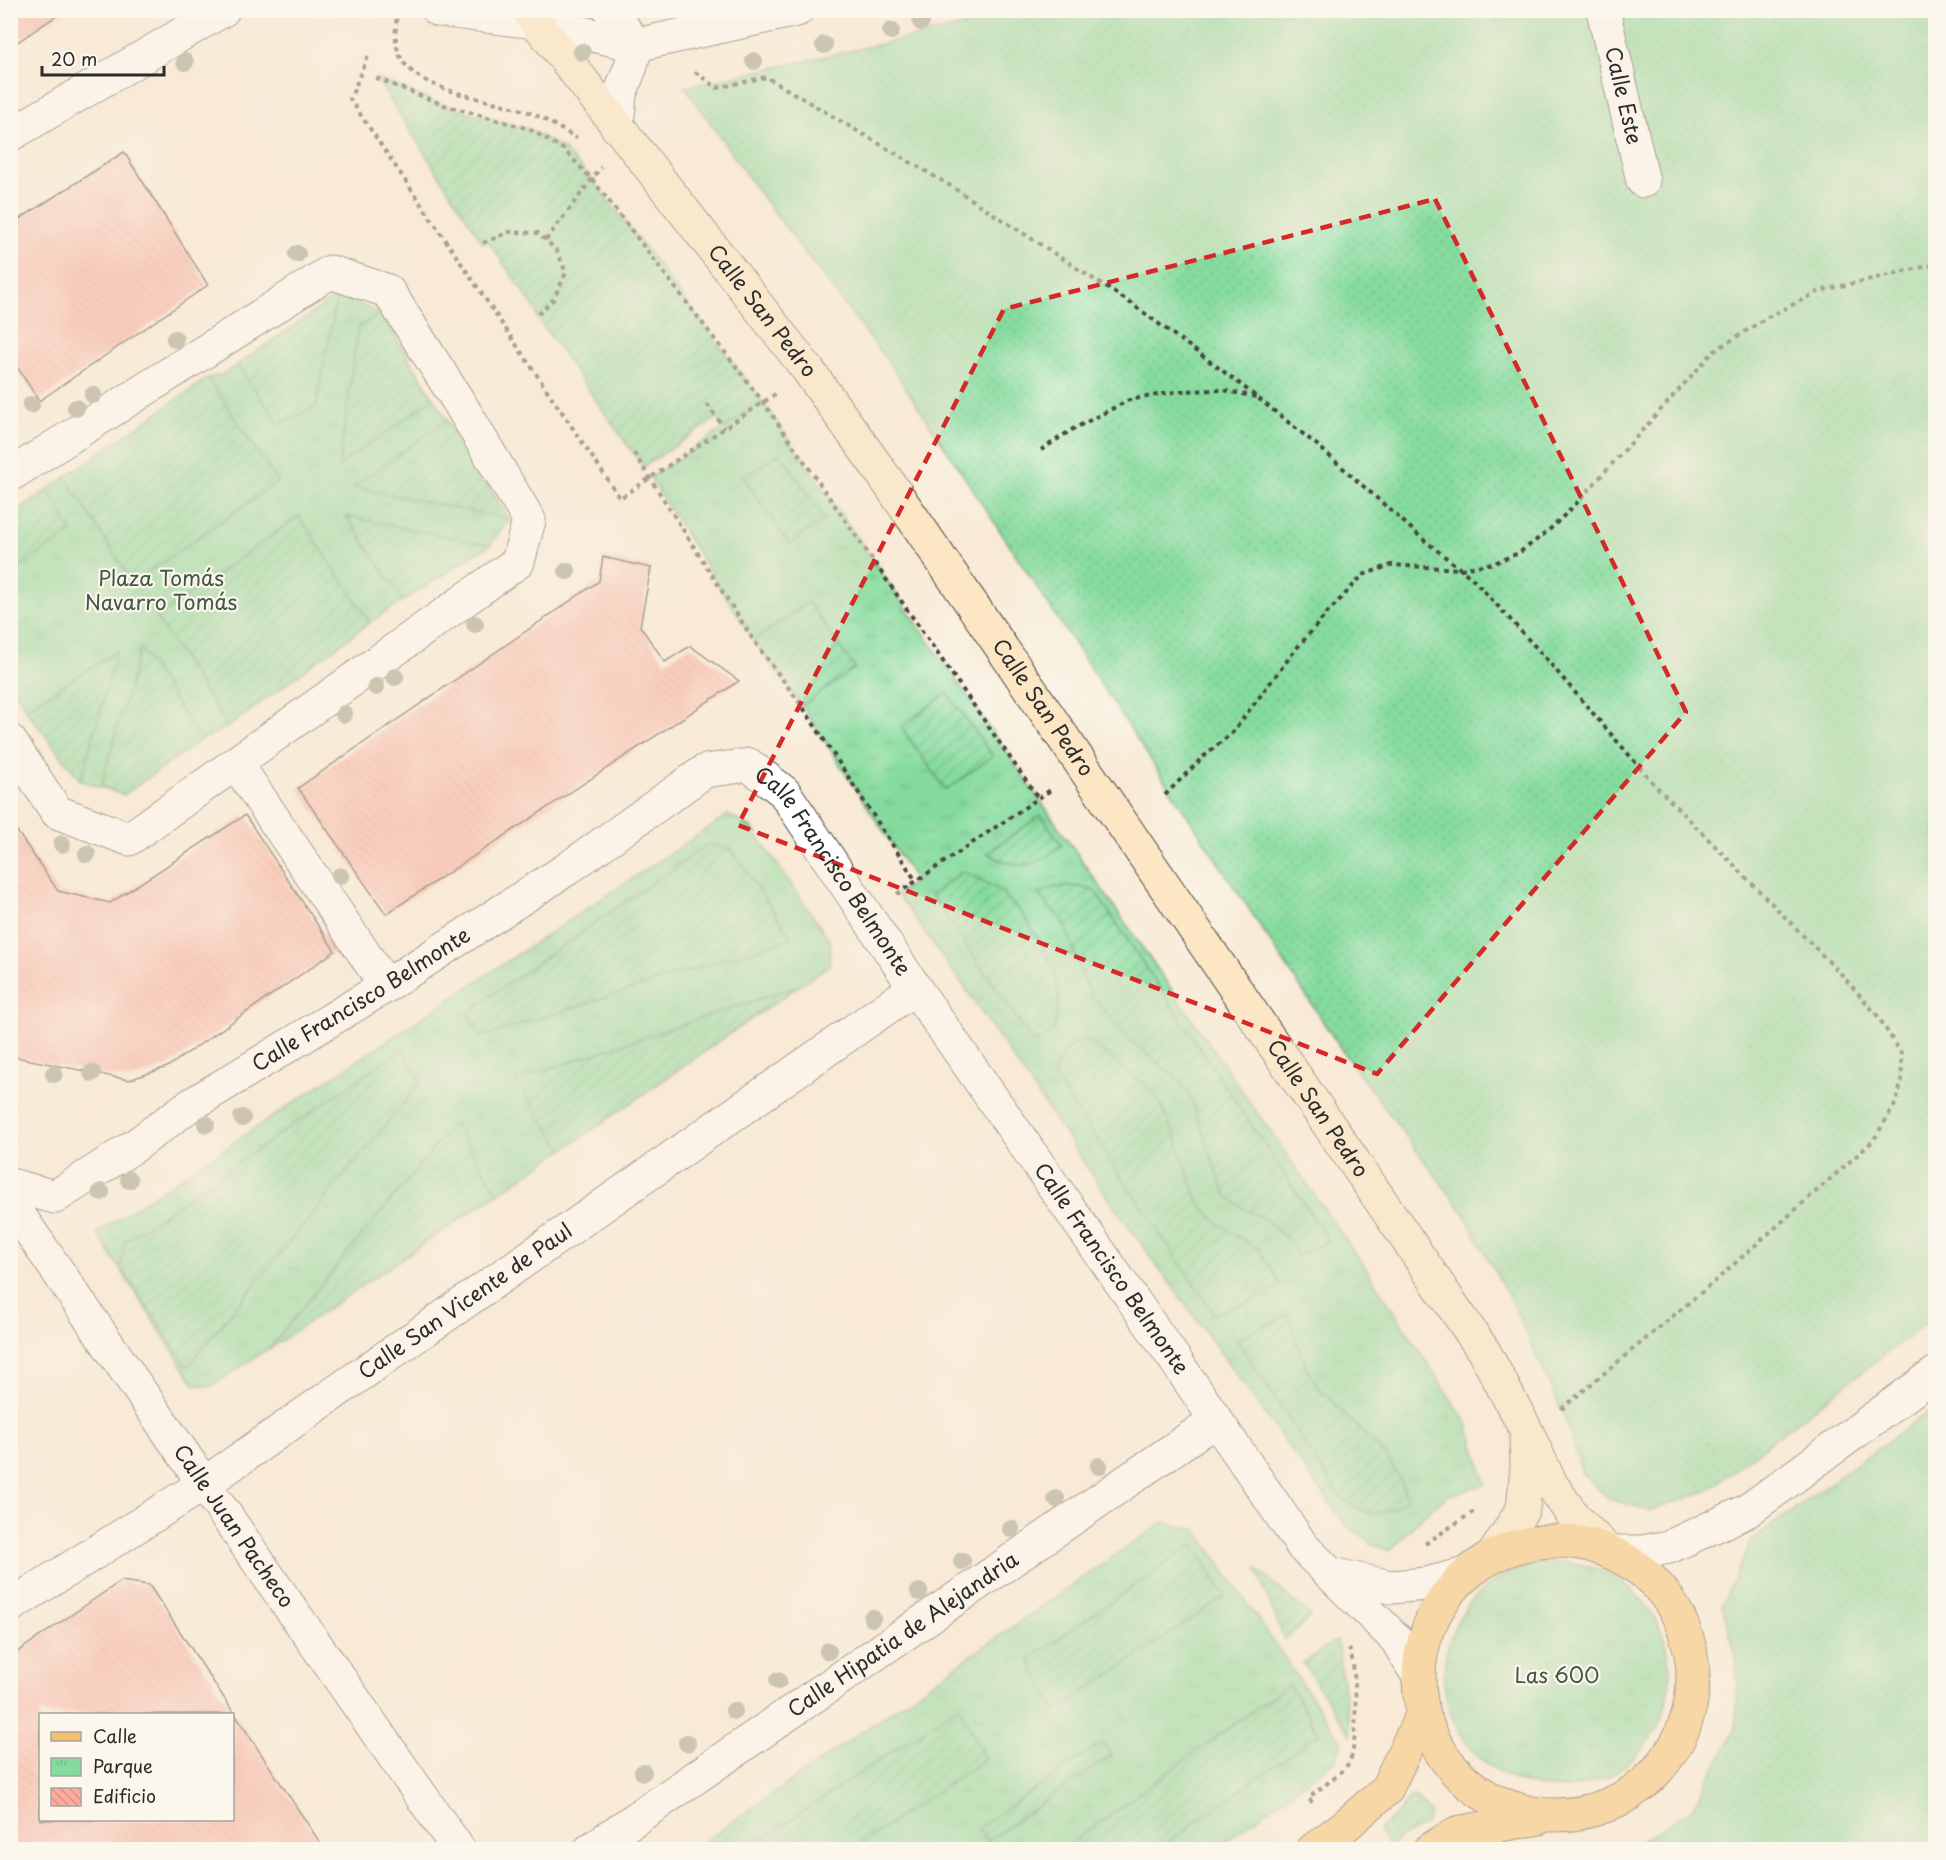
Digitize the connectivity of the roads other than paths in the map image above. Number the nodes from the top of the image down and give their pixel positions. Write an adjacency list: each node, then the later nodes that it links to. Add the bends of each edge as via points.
1 (223, 10): 9 (street)
2 (438, 10): 6 (street)
3 (610, 10): 7 (street)
4 (797, 10): 7 (street)
5 (1603, 10): 10 (street, Calle Este)
6 (531, 16): 7 (street); 8 (main road, Calle San Pedro)
7 (636, 45): 8 (street, via 620,94)
8 (617, 127): 20 (main road, Calle San Pedro, via 808,370 886,479 1436,1280 1485,1353)
9 (10, 135)
10 (1643, 181)
11 (10, 476): 13 (street, via 330,272 387,291 529,520 518,562)
12 (10, 741): 13 (street, via 57,812 129,839)
13 (236, 763): 14 (street)
14 (386, 986): 15 (street, Calle Francisco Belmonte, via 567,869 705,771 749,765 784,792); 16 (street, Calle Francisco Belmonte, via 186,1108 55,1197)
15 (915, 988): 19 (street, Calle Francisco Belmonte); 21 (street, Calle San Vicente de Paul)
16 (10, 1185)
17 (10, 1202): 21 (street, Calle Juan Pacheco)
18 (1935, 1373): 22 (street, via 1747,1511 1669,1547 1643,1552)
19 (1216, 1419): 24 (street, Calle Francisco Belmonte, via 1303,1547); 32 (street, Calle Hipatia de Alejandria)
20 (1525, 1428): 22 (main road, Calle San Pedro, via 1551,1484 1574,1517); 23 (main road, via 1523,1509)
21 (204, 1484): 26 (street, Calle San Vicente de Paul); 31 (street, Calle Juan Pacheco)
22 (1609, 1551): 23 (main road, via 1560,1541 1531,1542); 29 (main road, via 1641,1570 1669,1599 1687,1633 1694,1671 1691,1709 1677,1745 1654,1776 1623,1799 1587,1813)
23 (1494, 1554): 25 (main road)
24 (1329, 1573): 25 (street, via 1391,1587 1426,1584); 27 (street, Calle Francisco Belmonte, via 1396,1639)
25 (1466, 1574): 27 (main road, via 1443,1599 1426,1629)
26 (10, 1606)
27 (1418, 1675): 28 (main road)
28 (1422, 1715): 29 (main road, via 1431,1738 1452,1769 1479,1793 1512,1809); 30 (main road, via 1386,1790)
29 (1548, 1816): 33 (main road, via 1457,1833)
30 (1324, 1842)
31 (459, 1850)
32 (590, 1850)
33 (1429, 1850)

